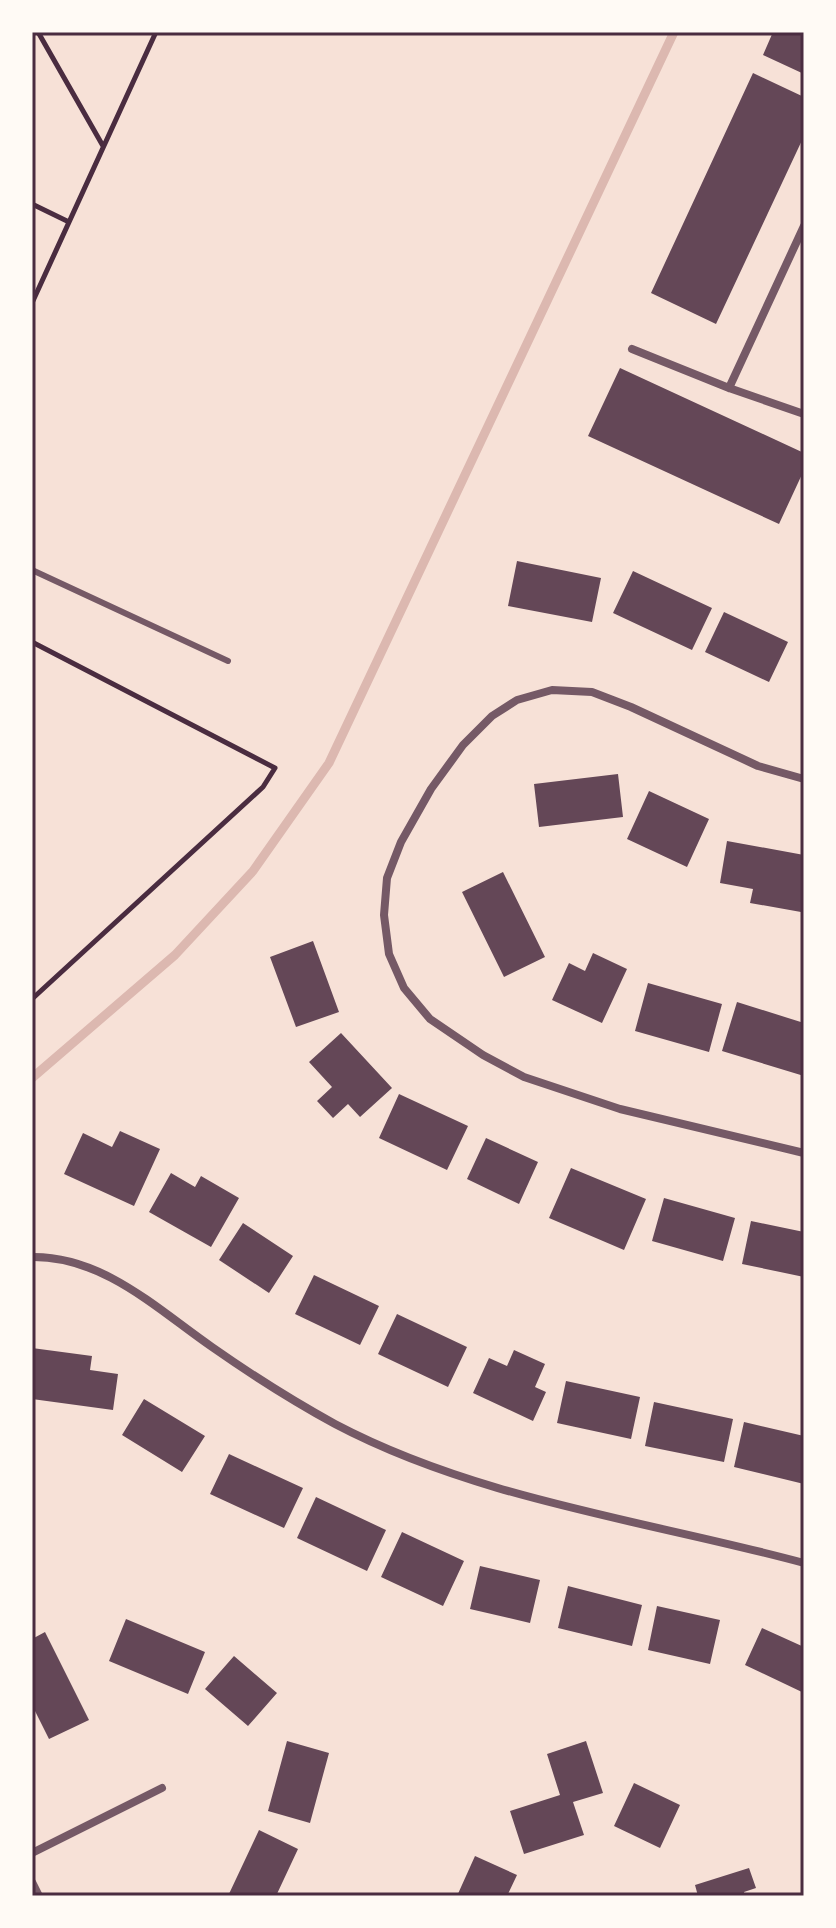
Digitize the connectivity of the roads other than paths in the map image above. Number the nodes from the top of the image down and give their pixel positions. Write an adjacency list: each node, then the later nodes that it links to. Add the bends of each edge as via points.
1 (804, 226): 3 (street)
2 (632, 349): 3 (street)
3 (729, 388): 4 (street)
4 (804, 414)
5 (32, 570): 6 (lane)
6 (228, 661)
7 (804, 779): 8 (street, via 758,766 592,692 552,690 517,700 463,745 431,789 387,878 384,915 389,954 404,988 430,1019 483,1055 561,1091)
8 (804, 1153)
9 (32, 1257): 10 (street, via 73,1261 110,1277 289,1398 400,1453 521,1495)
10 (804, 1563)
11 (162, 1788): 12 (street)
12 (32, 1853)
13 (32, 1882): 14 (street)
14 (39, 1896)

